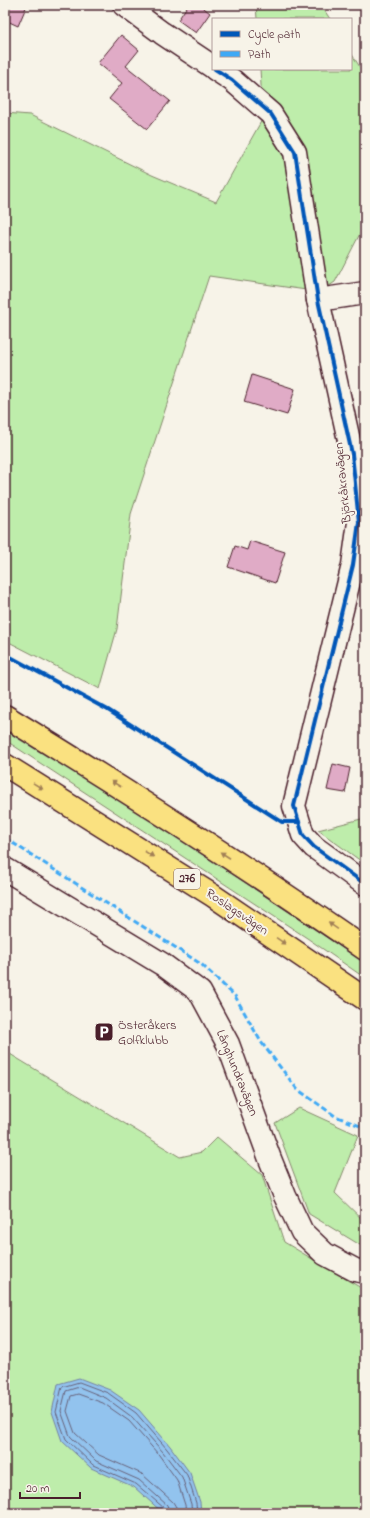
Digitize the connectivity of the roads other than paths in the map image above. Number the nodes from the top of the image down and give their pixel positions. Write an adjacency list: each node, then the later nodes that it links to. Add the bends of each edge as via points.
1 (124, 5): 2 (street, Björkåkravägen)
2 (212, 67)
3 (217, 70): 5 (street, Björkåkravägen, via 271,114 295,152)
4 (365, 293): 5 (street)
5 (318, 300): 9 (street, Björkåkravägen, via 352,454 359,522 353,565 294,806 303,835 314,848)
6 (5, 716): 10 (main road, one-way to 6, via 133,794)
7 (5, 765): 11 (main road, Roslagsvägen / 276, one-way to 11, via 212,895)
8 (5, 869): 12 (street, Långhundravägen, via 162,964 200,992 228,1044 267,1153 302,1232 325,1254 355,1270)
9 (365, 884)
10 (365, 949)
11 (365, 999)
12 (365, 1272)

